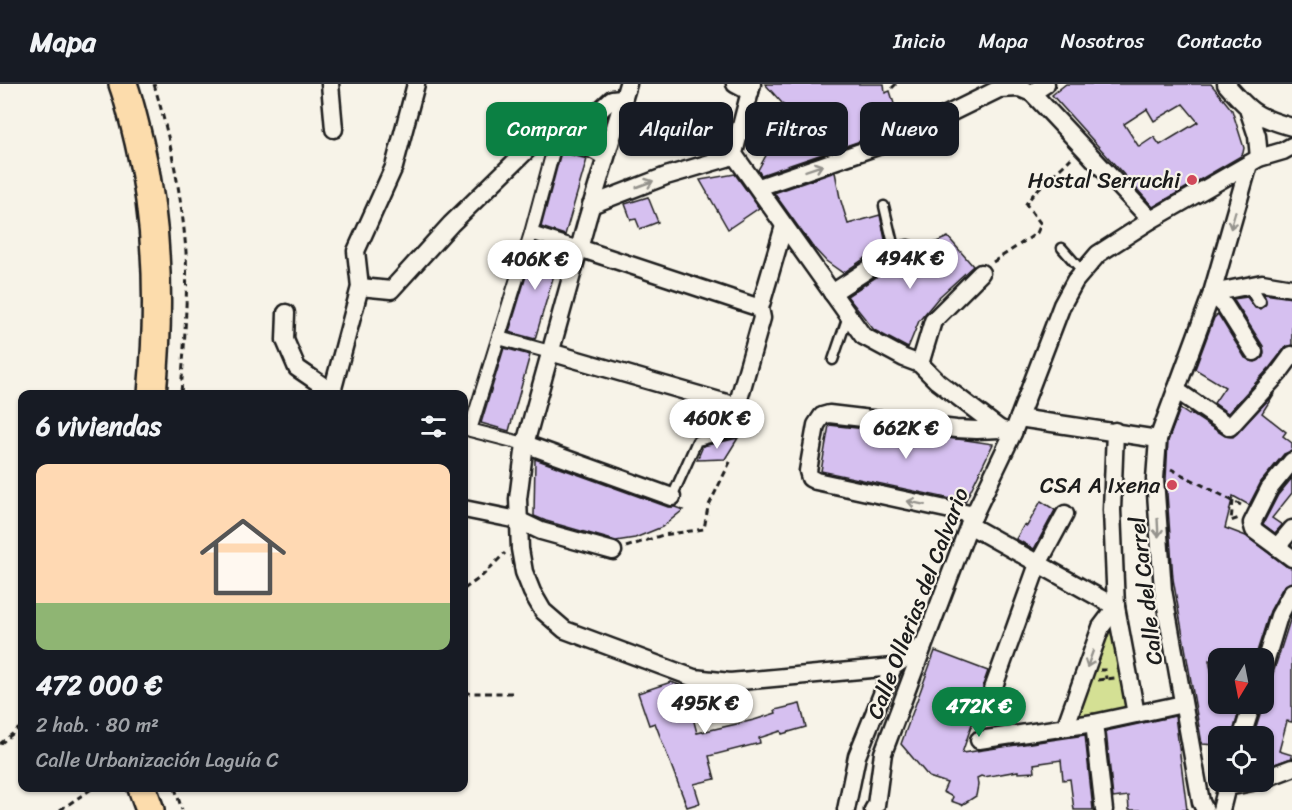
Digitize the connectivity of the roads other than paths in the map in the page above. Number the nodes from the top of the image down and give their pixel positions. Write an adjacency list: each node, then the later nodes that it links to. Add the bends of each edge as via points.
1 (123, 84): 42 (highway, via 147,178 157,259)
2 (141, 84): 43 (highway, via 163,171 174,254 175,336)
3 (330, 84): 11 (street)
4 (416, 84): 28 (street, via 394,167 356,251)
5 (1226, 84): 9 (street)
6 (746, 87): 13 (street)
7 (1039, 88): 16 (street, one-way to 7, via 895,140 999,89); 19 (street, via 1083,146)
8 (625, 91): 14 (street); 28 (street, via 579,124 529,148 390,290)
9 (1248, 109): 10 (street); 15 (street, via 1257,136)
10 (1292, 127)
11 (334, 129)
12 (1292, 146): 15 (street, Calle Ollerias del Calvario)
13 (734, 153): 16 (street); 17 (street, one-way to 13)
14 (605, 159): 17 (street); 21 (street, via 591,151 555,144)
15 (1254, 161): 19 (street, Calle Ollerias del Calvario); 31 (street, Calle del Carrel, one-way to 31)
16 (759, 188): 20 (street)
17 (591, 206): 22 (street)
18 (884, 206): 24 (lane)
19 (1150, 220): 25 (street, Calle Ollerias del Calvario, via 1105,248)
20 (784, 226): 30 (street); 33 (street)
21 (531, 233): 22 (street); 36 (street)
22 (579, 248): 33 (street); 37 (street)
23 (1062, 248): 25 (lane)
24 (901, 250): 30 (street)
25 (1082, 271): 48 (street, Calle Ollerias del Calvario, via 1062,304)
26 (981, 273): 41 (street, via 933,321)
27 (1250, 286): 29 (street, via 1262,283); 31 (street); 32 (street)
28 (360, 287): 45 (street)
29 (1292, 288)
30 (832, 293): 35 (street)
31 (1212, 293): 38 (street, via 1225,306); 46 (street, Calle del Carrel)
32 (1259, 302)
33 (760, 308): 47 (street, via 762,318)
34 (286, 313): 44 (street, via 285,340 297,368)
35 (848, 315): 40 (lane); 41 (street, via 863,336)
36 (499, 338): 37 (street); 51 (street, via 470,430)
37 (550, 352): 47 (street); 51 (street)
38 (1254, 352)
39 (1292, 355): 46 (street, via 1230,427)
40 (833, 360)
41 (920, 364): 48 (street, via 937,381)
42 (152, 390)
43 (170, 390)
44 (329, 390)
45 (333, 390)
46 (1176, 390): 50 (street, Calle del Carrel)
47 (737, 406): 53 (lane, via 733,432 697,441)
48 (1011, 427): 49 (street); 57 (street, Calle Ollerias del Calvario); 57 (street, one-way to 48, via 810,478 816,425 829,414 956,429)
49 (1115, 431): 50 (street); 64 (street, via 1112,510)
50 (1158, 439): 69 (street, Calle del Carrel, one-way to 69, via 1163,590)
51 (525, 444): 53 (street); 56 (street, via 519,480)
52 (1292, 461): 59 (street, via 1269,489 1252,522 1254,530)
53 (672, 497)
54 (468, 510): 56 (street)
55 (1065, 514): 62 (street)
56 (519, 520): 60 (street, via 541,531); 67 (street, via 520,549 531,592 543,610 565,630 709,682)
57 (971, 520): 62 (street); 65 (street, Calle Ollerias del Calvario)
58 (1292, 529): 59 (street)
59 (1278, 547): 61 (street)
60 (613, 551)
61 (1292, 558)
62 (1038, 564): 64 (street); 68 (street)
63 (1292, 592): 66 (street, via 1279,616)
64 (1116, 607): 70 (street); 72 (street, one-way to 72, via 1101,627)
65 (923, 645): 67 (street); 82 (street, Calle Ollerias del Calvario, via 883,753)
66 (1269, 648)
67 (893, 667): 81 (street, via 857,756)
68 (986, 699)
69 (1183, 704): 70 (street); 84 (street, Calle del Carrel)
70 (1136, 714): 71 (street)
71 (1094, 723): 72 (street); 83 (street)
72 (1066, 726): 73 (street)
73 (978, 740)
74 (1292, 768): 75 (street)
75 (1274, 775)
76 (143, 792): 79 (highway)
77 (161, 792): 80 (highway)
78 (1226, 792): 85 (street)
79 (150, 810)
80 (167, 810)
81 (846, 810)
82 (873, 810)
83 (1104, 810)
84 (1205, 810)
85 (1221, 810)

